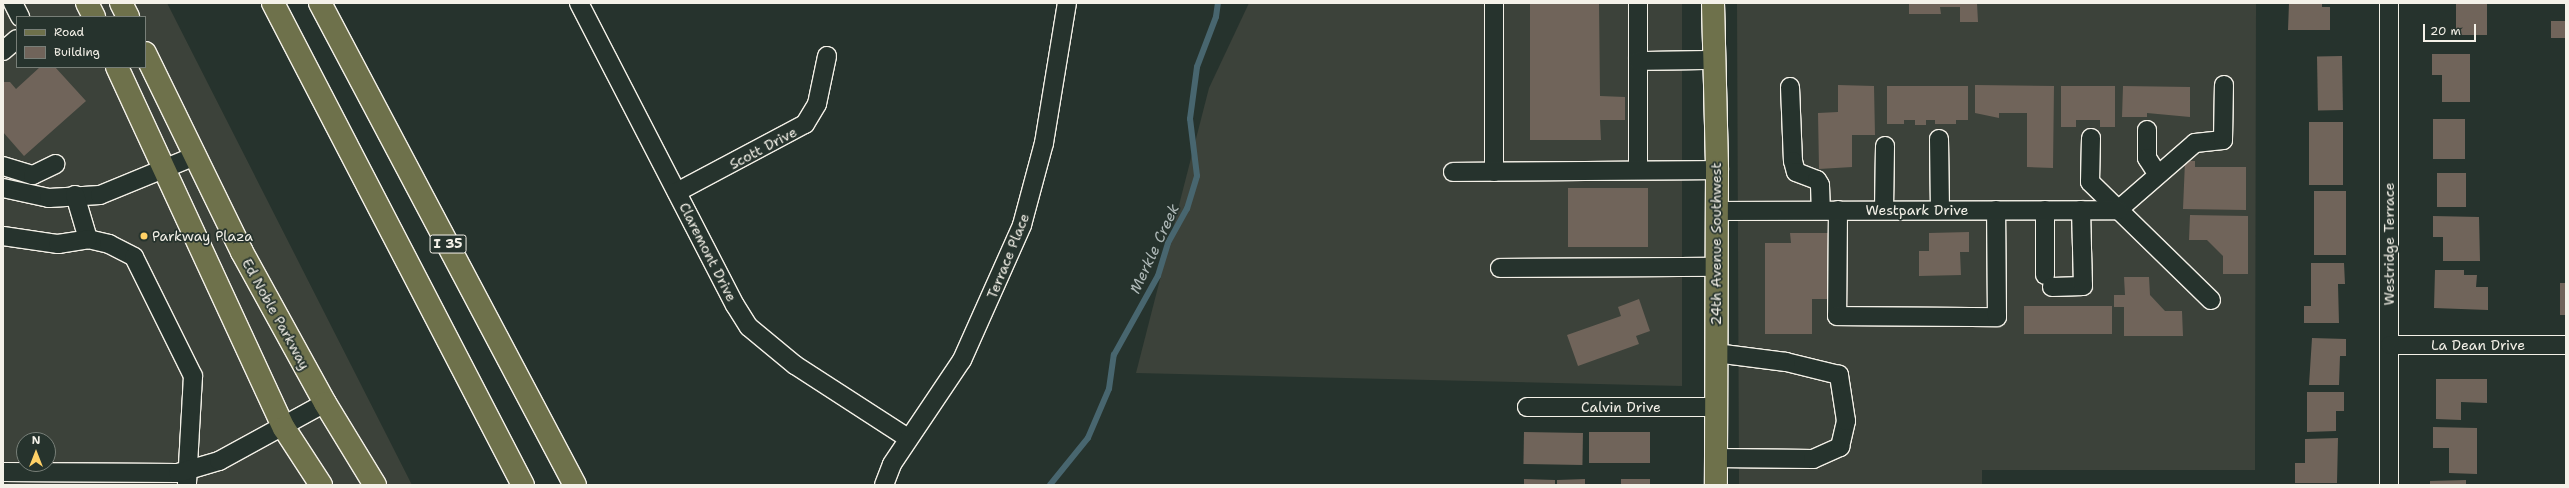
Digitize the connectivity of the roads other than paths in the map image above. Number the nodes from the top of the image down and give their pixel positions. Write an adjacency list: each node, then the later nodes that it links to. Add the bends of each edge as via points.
1 (13, 3): 12 (street)
2 (87, 3): 13 (main road)
3 (121, 3): 14 (main road)
4 (273, 3): 66 (main road, I 35, via 406,255)
5 (320, 3): 67 (main road, I 35)
6 (579, 3): 38 (street, Claremont Drive)
7 (1067, 3): 60 (street, Terrace Place, via 1044,144 1022,226 962,360)
8 (1494, 3): 35 (street)
9 (1638, 3): 20 (street)
10 (1713, 3): 19 (main road, 24th Avenue Southwest)
11 (2389, 3): 53 (street, Westridge Terrace)
12 (20, 16)
13 (94, 16)
14 (128, 16)
15 (16, 40): 16 (street)
16 (3, 51)
17 (146, 54): 28 (main road, Ed Noble Parkway)
18 (827, 56): 38 (street, Scott Drive, via 817,104 805,124)
19 (1714, 60): 20 (street); 33 (main road, 24th Avenue Southwest)
20 (1638, 61): 32 (street)
21 (117, 68): 31 (main road)
22 (2224, 85): 36 (street, via 2223,140 2195,143)
23 (1790, 87): 40 (street, via 1793,161 1796,172 1817,180)
24 (2147, 130): 36 (street, via 2147,158)
25 (2091, 138): 46 (street, via 2090,182)
26 (1939, 139): 42 (street)
27 (1885, 146): 41 (street)
28 (195, 156): 31 (street); 56 (main road, Ed Noble Parkway, via 242,252)
29 (56, 164): 30 (street, via 33,175)
30 (3, 166)
31 (164, 169): 39 (street, via 100,195); 59 (main road)
32 (1638, 170): 33 (street); 35 (street)
33 (1717, 170): 47 (main road, 24th Avenue Southwest)
34 (1453, 172): 35 (street)
35 (1494, 172)
36 (2158, 175): 46 (street)
37 (3, 188): 39 (street, via 49,198)
38 (677, 192): 60 (street, Claremont Drive, via 749,327 795,365)
39 (75, 195): 49 (street)
40 (1829, 210): 41 (street, Westpark Drive); 43 (street, via 1837,316 1997,317); 47 (street, Westpark Drive)
41 (1884, 210): 42 (street, Westpark Drive)
42 (1940, 210): 43 (street, Westpark Drive)
43 (1996, 210): 44 (street, Westpark Drive)
44 (2045, 210): 45 (street, Westpark Drive); 45 (street, via 2048,281 2083,286)
45 (2081, 210): 46 (street, Westpark Drive)
46 (2118, 210): 52 (street)
47 (1717, 211): 50 (main road, 24th Avenue Southwest)
48 (3, 236): 49 (street, via 58,244)
49 (88, 239): 63 (street, via 109,244 134,257 193,376)
50 (1716, 267): 51 (street); 55 (main road, 24th Avenue Southwest)
51 (1500, 268)
52 (2211, 300)
53 (2390, 345): 54 (street, La Dean Drive); 70 (street, Westridge Terrace)
54 (2566, 345)
55 (1716, 353): 58 (main road, 24th Avenue Southwest); 61 (street, via 1786,362 1839,375 1846,421 1840,447 1813,459)
56 (325, 403): 59 (street); 65 (main road, Ed Noble Parkway)
57 (1527, 407): 58 (street, Calvin Drive)
58 (1716, 407): 61 (main road, 24th Avenue Southwest)
59 (284, 428): 63 (street); 64 (main road)
60 (908, 438): 68 (street, Terrace Place, via 892,464)
61 (1716, 458): 69 (main road, 24th Avenue Southwest)
62 (3, 472): 63 (street)
63 (187, 478)
64 (320, 485)
65 (375, 485)
66 (523, 485)
67 (575, 485)
68 (884, 485)
69 (1716, 485)
70 (2389, 485)

